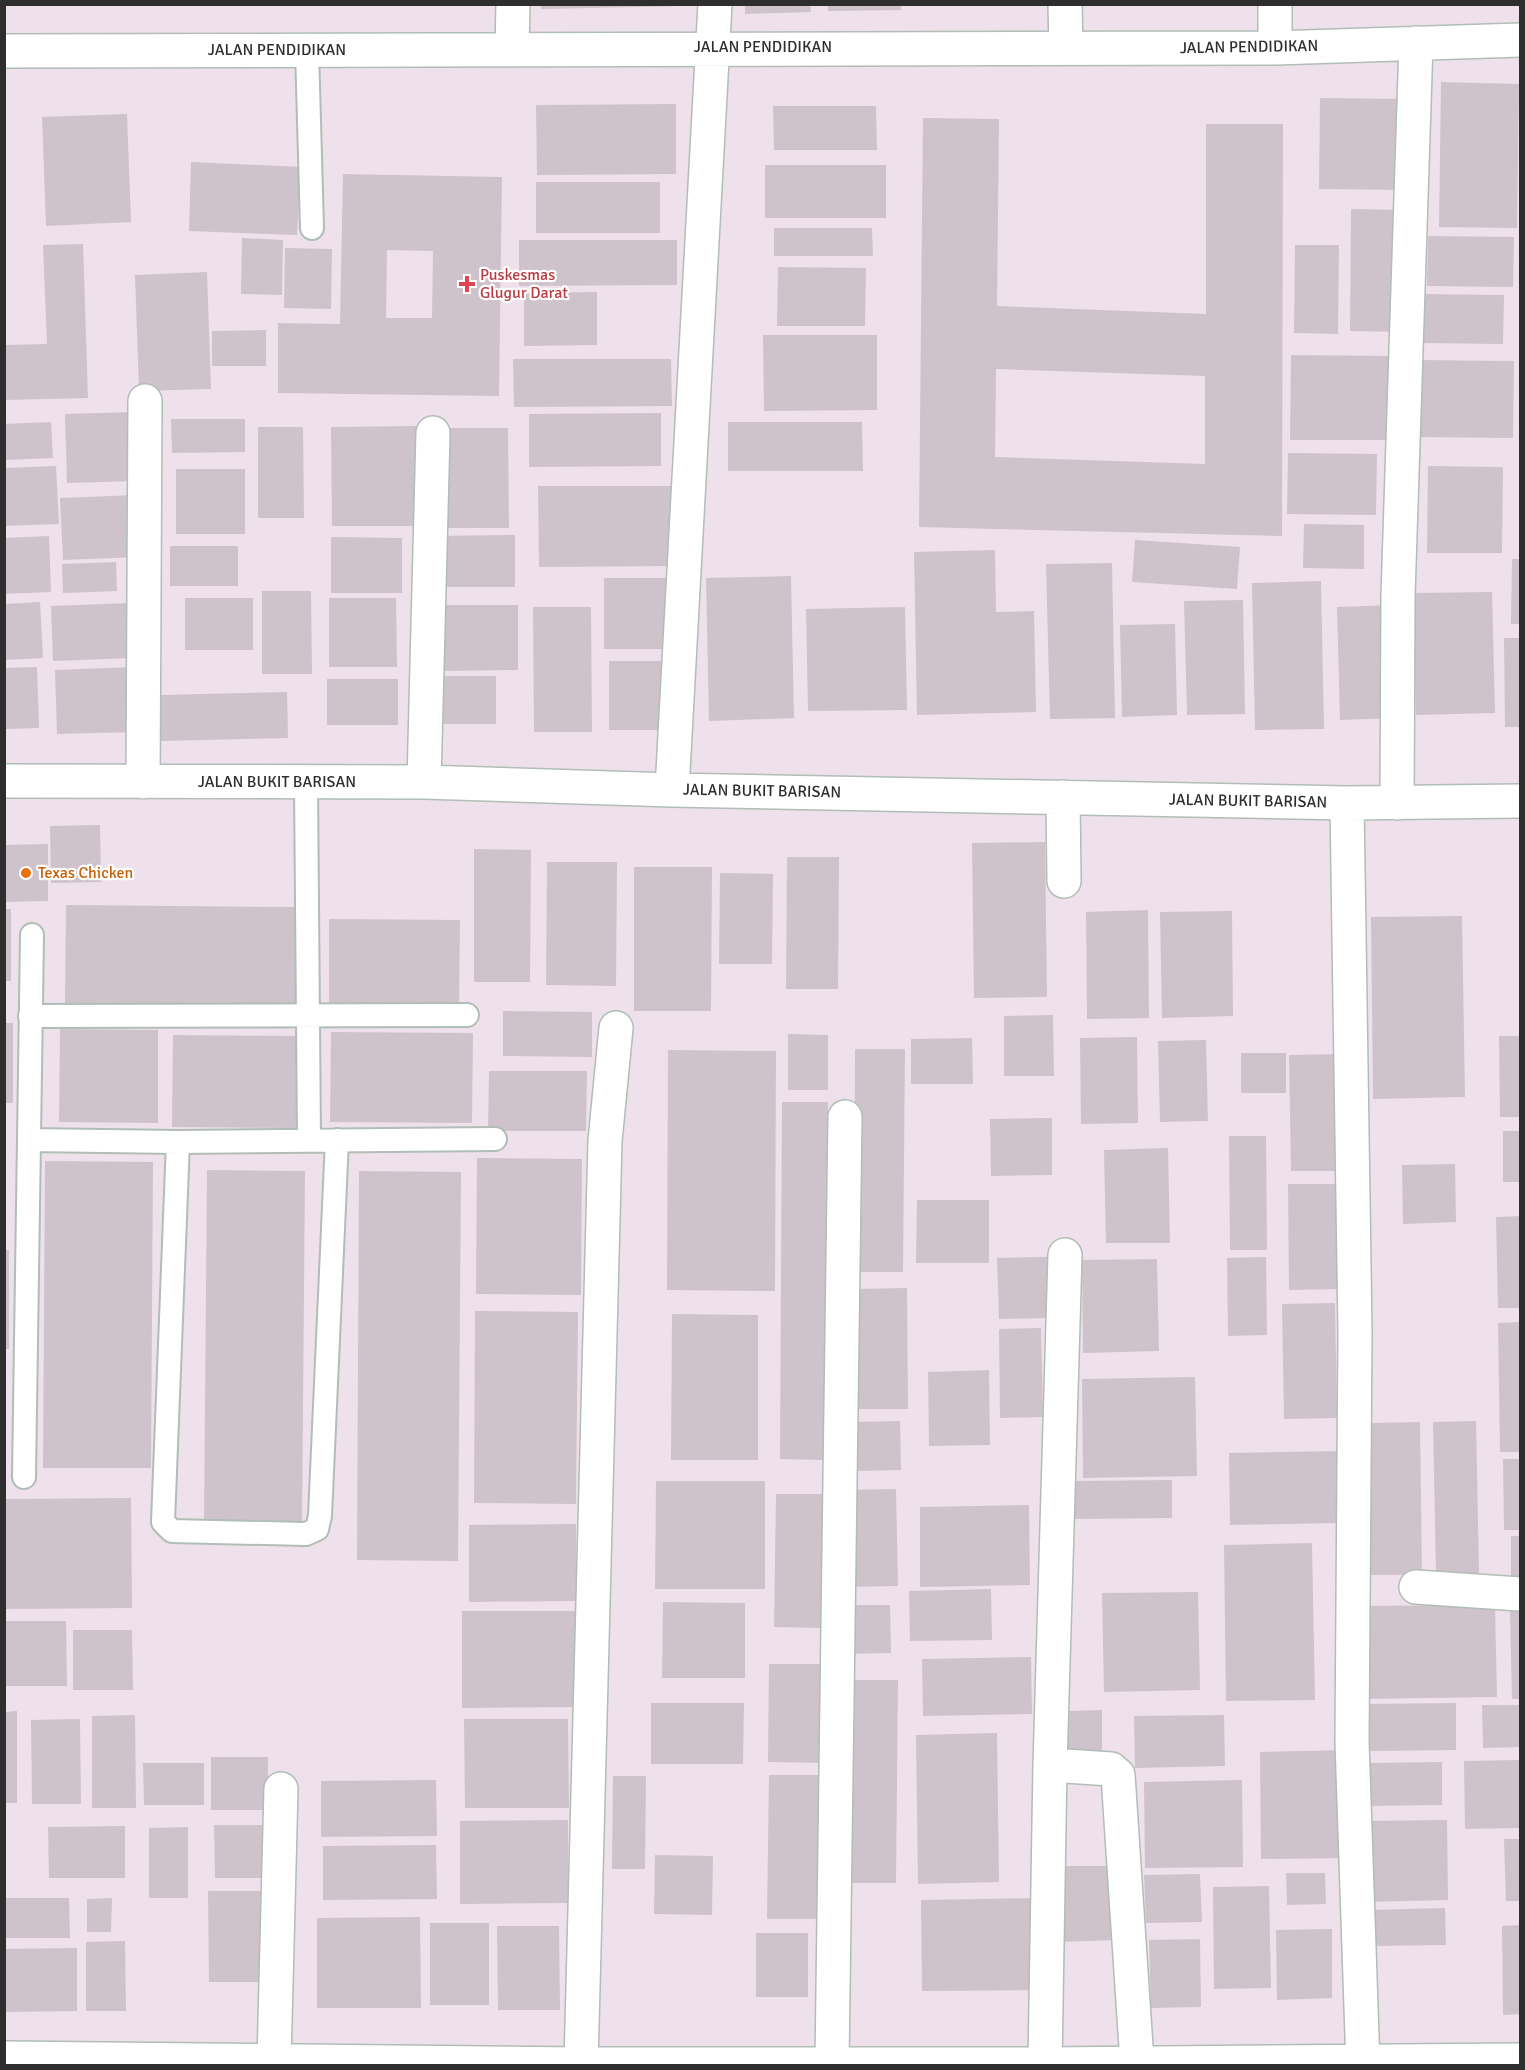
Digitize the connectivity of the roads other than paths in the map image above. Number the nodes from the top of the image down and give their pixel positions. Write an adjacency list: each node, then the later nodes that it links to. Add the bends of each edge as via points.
1 (513, 4): 8 (street)
2 (715, 4): 7 (street)
3 (1065, 4): 9 (street)
4 (1275, 4): 10 (street)
5 (1521, 40): 6 (street, JALAN PENDIDIKAN)
6 (1416, 43): 10 (street, JALAN PENDIDIKAN); 24 (street, via 1398,596)
7 (713, 47): 8 (street, JALAN PENDIDIKAN); 9 (street, JALAN PENDIDIKAN); 20 (street)
8 (512, 48): 11 (street, JALAN PENDIDIKAN)
9 (1066, 48): 10 (street, JALAN PENDIDIKAN)
10 (1275, 48)
11 (307, 50): 12 (street, JALAN PENDIDIKAN); 13 (lane)
12 (4, 51)
13 (312, 228)
14 (145, 401): 17 (street)
15 (433, 433): 18 (street)
16 (4, 781): 17 (street, JALAN BUKIT BARISAN)
17 (143, 782): 19 (street, JALAN BUKIT BARISAN)
18 (424, 782): 19 (street, JALAN BUKIT BARISAN); 20 (street, JALAN BUKIT BARISAN)
19 (306, 783): 29 (lane)
20 (672, 790): 21 (street, JALAN BUKIT BARISAN)
21 (1063, 796): 23 (street, JALAN BUKIT BARISAN); 25 (street)
22 (1521, 801): 24 (street, JALAN BUKIT BARISAN)
23 (1347, 803): 24 (street, JALAN BUKIT BARISAN); 48 (street, via 1355,1332 1352,1742)
24 (1397, 803)
25 (1064, 881)
26 (33, 936): 28 (lane)
27 (467, 1015): 29 (lane)
28 (30, 1016): 29 (lane); 33 (lane)
29 (310, 1016): 34 (lane)
30 (616, 1028): 50 (street, via 605,1141)
31 (845, 1117): 47 (street)
32 (495, 1139): 35 (lane)
33 (29, 1140): 36 (lane); 38 (lane)
34 (309, 1140): 35 (lane); 36 (lane)
35 (337, 1140): 36 (lane, via 320,1516 317,1529 306,1534 172,1531 163,1522)
36 (178, 1142)
37 (1065, 1255): 41 (street)
38 (24, 1477)
39 (1416, 1587): 40 (street)
40 (1521, 1594)
41 (1050, 1765): 46 (street, via 1111,1769 1118,1775); 51 (street)
42 (281, 1789): 45 (street)
43 (4, 2058): 45 (street)
44 (1521, 2060): 48 (street)
45 (274, 2061): 49 (street)
46 (1137, 2062): 51 (street); 52 (street)
47 (832, 2063): 51 (street); 53 (street)
48 (1363, 2063): 52 (street)
49 (410, 2064): 50 (street)
50 (581, 2064): 53 (street)
51 (1029, 2064)
52 (1259, 2064)
53 (684, 2065)

